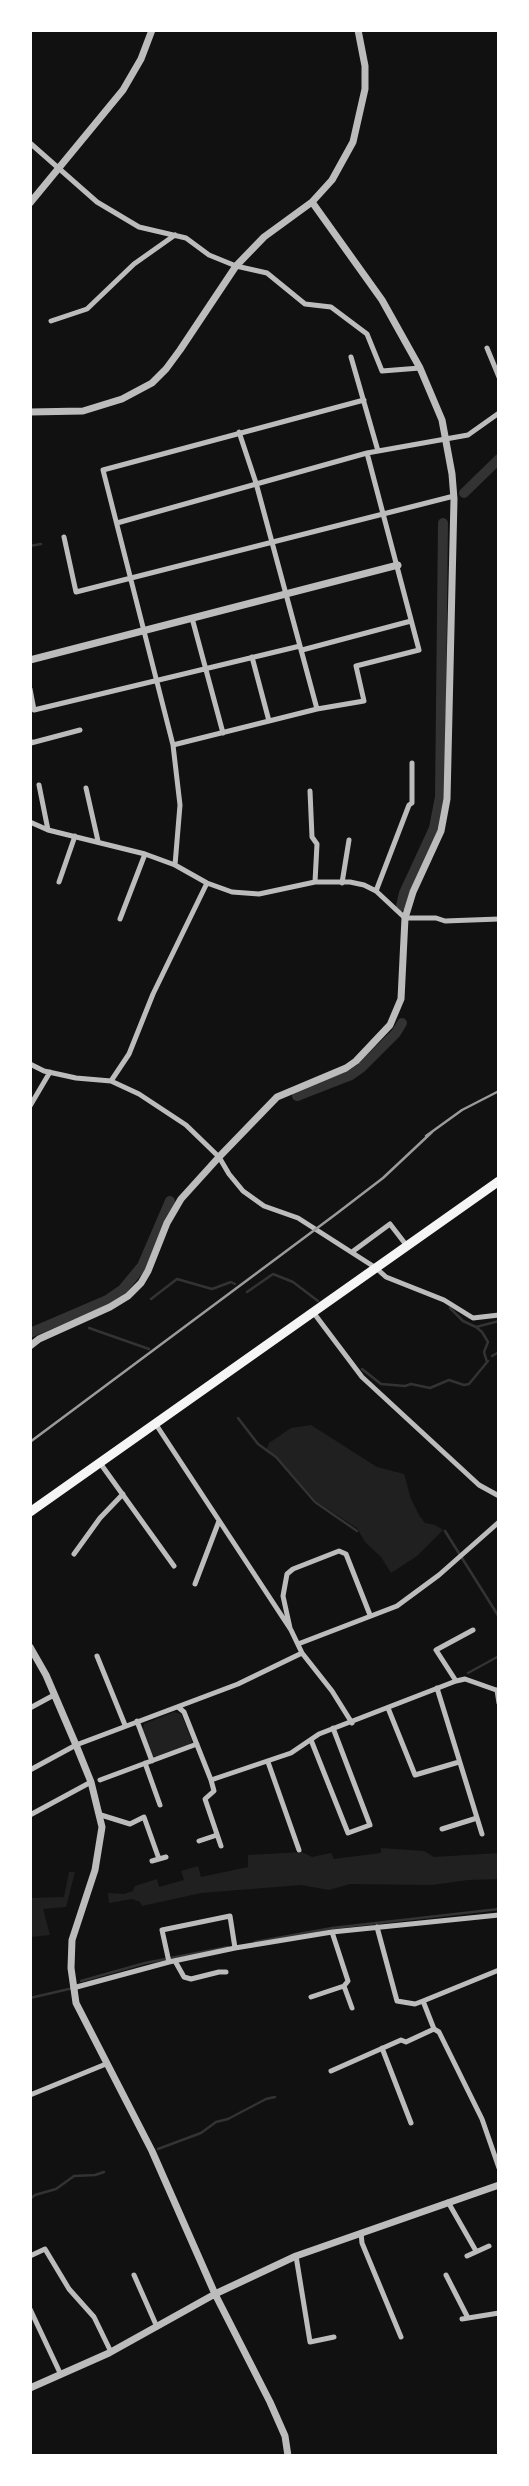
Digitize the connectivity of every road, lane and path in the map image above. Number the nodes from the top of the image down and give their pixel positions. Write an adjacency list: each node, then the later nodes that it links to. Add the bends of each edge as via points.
1 (152, 30): 4 (street, via 123,90)
2 (358, 30): 5 (street, via 365,89 357,129 340,169)
3 (30, 144): 4 (street)
4 (57, 168): 6 (street); 7 (street, via 97,202 139,227)
5 (312, 202): 8 (street, via 264,237); 12 (street, via 382,300)
6 (30, 203)
7 (175, 235): 8 (street); 9 (street, via 134,264 87,309)
8 (236, 266): 12 (street, via 267,273 305,304 331,307 368,334 382,371); 15 (street, via 152,383 122,399 83,411)
9 (51, 321)
10 (486, 348): 13 (street)
11 (351, 357): 14 (street)
12 (420, 368): 18 (street)
13 (499, 377)
14 (364, 400): 17 (street); 19 (street)
15 (30, 412)
16 (499, 413): 18 (street, via 476,431)
17 (240, 432): 21 (street); 24 (street, via 103,470)
18 (447, 440): 19 (street); 22 (street)
19 (378, 451): 20 (street)
20 (367, 453): 21 (street); 23 (street)
21 (256, 484): 24 (street); 26 (street)
22 (454, 496): 23 (street); 61 (street, via 447,799 441,831)
23 (384, 512): 26 (street); 27 (street)
24 (117, 523): 28 (street)
25 (64, 537): 28 (street, via 76,592)
26 (271, 542): 28 (street); 29 (street)
27 (398, 565): 29 (street); 31 (street)
28 (131, 578): 32 (street)
29 (286, 593): 30 (street); 33 (street)
30 (192, 618): 32 (street); 36 (street)
31 (411, 621): 33 (street); 39 (street, via 419,650 356,666 364,701)
32 (144, 630): 35 (street); 37 (street)
33 (301, 648): 34 (street); 39 (street)
34 (252, 657): 36 (street); 40 (street)
35 (30, 660)
36 (204, 669): 37 (street); 42 (street)
37 (156, 680): 38 (street, via 34,710); 44 (street)
38 (30, 690)
39 (317, 709): 40 (street)
40 (270, 721): 42 (street)
41 (80, 730): 43 (street)
42 (223, 733): 44 (street)
43 (30, 740)
44 (173, 745): 55 (street, via 180,804)
45 (412, 763): 60 (street, via 412,803)
46 (39, 785): 50 (street)
47 (86, 788): 52 (street)
48 (310, 791): 57 (street)
49 (30, 822): 50 (street)
50 (48, 830): 51 (street)
51 (75, 836): 52 (street); 56 (street)
52 (98, 841): 54 (street)
53 (349, 841): 59 (street)
54 (145, 853): 55 (street); 62 (street)
55 (175, 865): 58 (street)
56 (59, 882)
57 (316, 882): 58 (street, via 258,894 232,892); 59 (street)
58 (207, 883): 66 (street, via 129,1054)
59 (342, 883): 60 (street)
60 (376, 891): 61 (street)
61 (405, 918): 63 (street); 68 (street, via 401,999 390,1025 346,1068 277,1097)
62 (120, 919)
63 (499, 919)
64 (30, 1064): 65 (street)
65 (50, 1072): 66 (street); 67 (street)
66 (111, 1081): 68 (street, via 186,1125)
67 (30, 1106)
68 (219, 1157): 71 (street, via 252,1199 298,1218); 75 (street, via 181,1199 141,1283 128,1296)
69 (499, 1181): 70 (main road)
70 (407, 1246): 71 (street, via 390,1224); 72 (main road)
71 (352, 1252): 72 (street)
72 (376, 1268): 73 (main road); 74 (street, via 473,1318)
73 (313, 1312): 76 (main road); 79 (street, via 362,1377 479,1485)
74 (499, 1315)
75 (30, 1346)
76 (155, 1423): 77 (main road); 81 (street)
77 (100, 1463): 78 (street); 80 (main road)
78 (123, 1494): 83 (street); 84 (street)
79 (499, 1496)
80 (30, 1513)
81 (219, 1521): 85 (street); 87 (street)
82 (499, 1522): 86 (street, via 414,1595)
83 (74, 1554)
84 (174, 1566)
85 (195, 1584)
86 (370, 1615): 87 (street, via 345,1554 339,1550 287,1574 283,1596); 89 (street)
87 (290, 1630): 89 (street)
88 (473, 1630): 93 (street, via 436,1650)
89 (298, 1644): 91 (street)
90 (30, 1647): 96 (street)
91 (302, 1653): 99 (street); 102 (street)
92 (97, 1656): 103 (street)
93 (456, 1681): 94 (street); 95 (street, via 465,1679)
94 (437, 1688): 100 (street); 110 (street)
95 (498, 1690): 97 (street)
96 (54, 1695): 98 (street); 107 (street)
97 (499, 1703)
98 (30, 1707)
99 (178, 1707): 101 (street); 106 (street)
100 (388, 1709): 102 (street); 110 (street, via 415,1775)
101 (137, 1721): 103 (street); 108 (street)
102 (352, 1723): 104 (street)
103 (125, 1725): 107 (street)
104 (333, 1728): 105 (street); 105 (street, via 370,1825 348,1833)
105 (311, 1740): 109 (street)
106 (197, 1744): 108 (street); 114 (street)
107 (76, 1745): 112 (street); 115 (street)
108 (152, 1761): 111 (street)
109 (268, 1762): 114 (street); 125 (street)
110 (459, 1762): 119 (street)
111 (145, 1763): 113 (street); 116 (street)
112 (30, 1770)
113 (100, 1780)
114 (211, 1780): 122 (street, via 215,1791 205,1799)
115 (91, 1783): 117 (street); 118 (street)
116 (160, 1805)
117 (30, 1815)
118 (101, 1815): 126 (street, via 130,1824 144,1818 162,1858); 135 (street, via 95,1870 72,1940)
119 (477, 1818): 120 (street); 121 (street)
120 (442, 1829)
121 (482, 1834)
122 (217, 1835): 123 (street); 124 (street)
123 (199, 1841)
124 (221, 1846)
125 (299, 1850)
126 (152, 1861)
127 (499, 1915): 128 (street)
128 (377, 1927): 129 (street); 137 (street, via 397,2001)
129 (331, 1932): 130 (street); 134 (street, via 348,1981)
130 (235, 1948): 131 (street); 131 (street, via 230,1916 162,1930)
131 (172, 1962): 133 (street, via 191,1979); 135 (street)
132 (499, 1970): 137 (street)
133 (226, 1972)
134 (344, 1986): 136 (street); 138 (street)
135 (74, 1988): 141 (street, via 76,2003)
136 (311, 1997)
137 (423, 2001): 139 (street)
138 (352, 2008)
139 (434, 2029): 140 (street); 145 (street, via 482,2119)
140 (382, 2048): 142 (street); 144 (street)
141 (106, 2064): 143 (street); 156 (street, via 152,2151)
142 (331, 2071)
143 (30, 2095)
144 (411, 2123)
145 (499, 2168)
146 (499, 2185): 147 (street)
147 (448, 2203): 148 (street); 150 (street)
148 (361, 2233): 152 (street); 161 (street)
149 (489, 2246): 150 (street)
150 (476, 2251): 153 (street)
151 (30, 2256): 162 (street, via 46,2249 69,2289 94,2317)
152 (296, 2256): 156 (street); 160 (street, via 310,2342)
153 (467, 2256)
154 (134, 2275): 159 (street)
155 (446, 2275): 157 (street, via 465,2319)
156 (215, 2294): 159 (street); 165 (street, via 270,2402)
157 (499, 2313)
158 (31, 2314): 163 (street)
159 (157, 2327): 162 (street)
160 (334, 2337)
161 (401, 2337)
162 (111, 2351): 163 (street)
163 (61, 2375): 164 (street)
164 (30, 2388)
165 (288, 2456)

